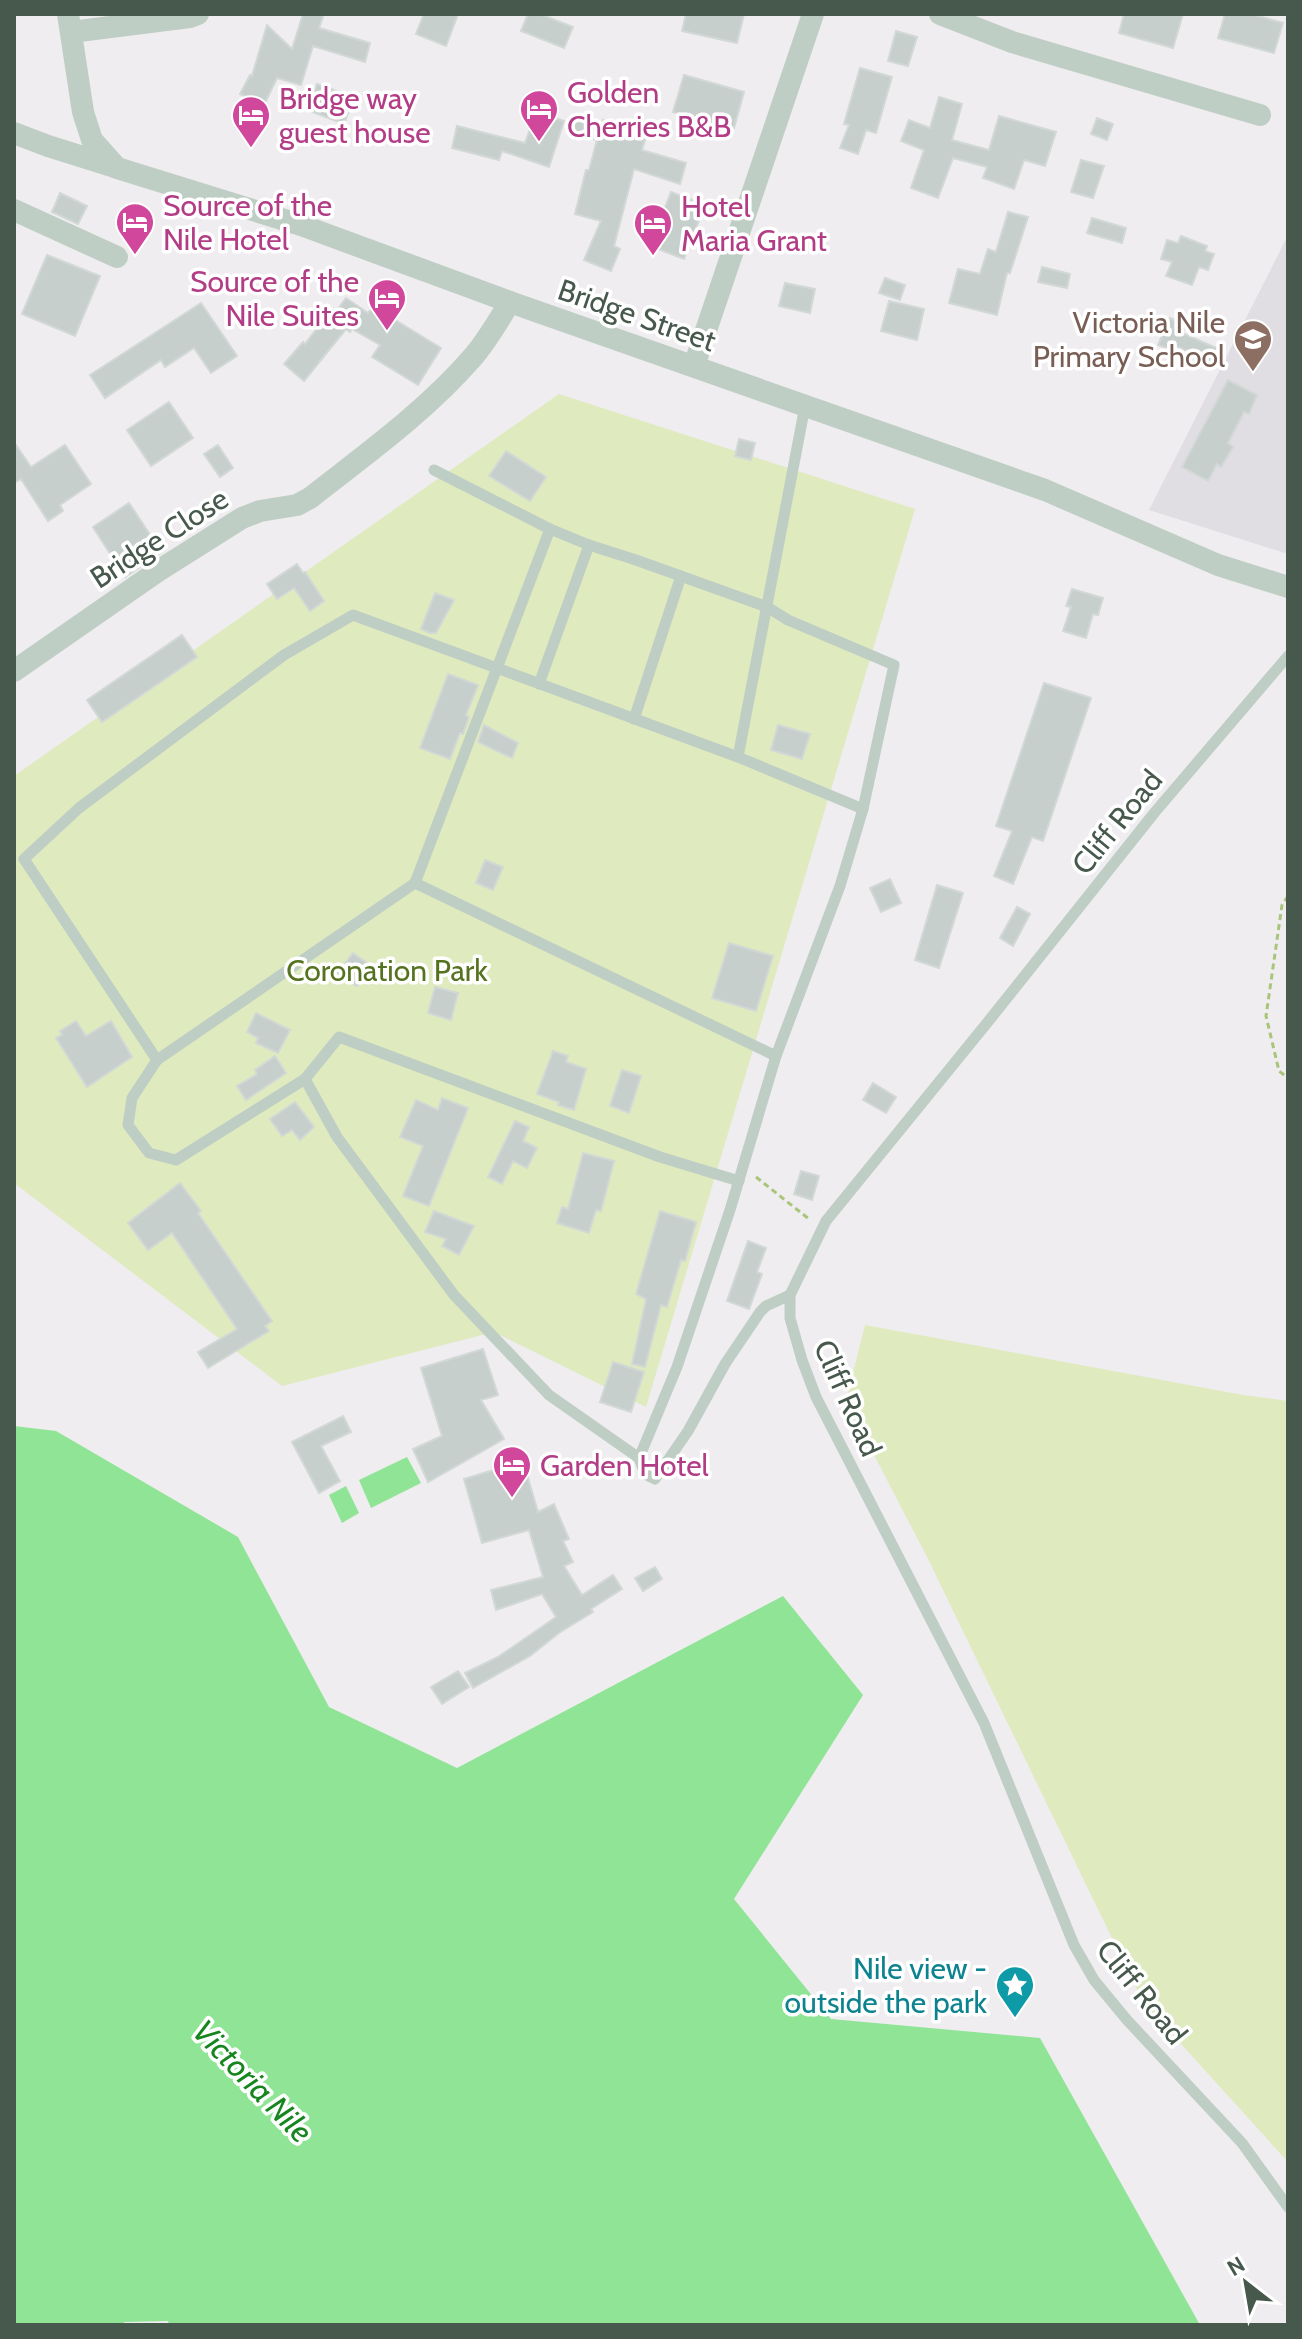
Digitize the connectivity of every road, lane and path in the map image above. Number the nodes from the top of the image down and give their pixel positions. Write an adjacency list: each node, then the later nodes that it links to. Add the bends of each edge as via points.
1 (198, 14): 4 (street)
2 (813, 14): 11 (street)
3 (940, 14): 5 (street, via 1012,42)
4 (70, 23): 7 (street, via 92,140)
5 (1260, 115)
6 (14, 133): 7 (street, Bridge Street)
7 (117, 168): 10 (street, Bridge Street, via 301,225)
8 (14, 210): 9 (street)
9 (117, 257)
10 (510, 302): 11 (street, Bridge Street); 21 (street, Bridge Close, via 474,356 436,397 310,498 242,518)
11 (694, 366): 12 (street, Bridge Street)
12 (805, 406): 17 (street, Bridge Street, via 1045,490 1218,565); 18 (lane)
13 (434, 470): 14 (lane)
14 (550, 529): 15 (lane); 20 (lane)
15 (589, 545): 16 (lane); 22 (lane)
16 (681, 576): 18 (lane); 23 (lane)
17 (1288, 587)
18 (767, 607): 24 (lane); 25 (lane, via 894,665)
19 (1288, 656): 34 (lane, Cliff Road, via 1155,812)
20 (498, 669): 22 (lane); 26 (lane); 29 (lane, via 353,615 272,664 79,808 24,859)
21 (14, 671)
22 (539, 684): 23 (lane)
23 (634, 719): 24 (lane)
24 (738, 757): 25 (lane)
25 (863, 809): 28 (lane)
26 (415, 883): 28 (lane); 29 (lane)
27 (1288, 896): 30 (path, via 1282,905 1266,1016 1279,1071)
28 (776, 1056): 32 (lane)
29 (157, 1060): 31 (lane, via 132,1098 128,1125 149,1153 176,1160)
30 (1288, 1078)
31 (305, 1079): 33 (lane, via 339,1037 660,1157); 36 (lane, via 337,1137 454,1295 549,1395)
32 (743, 1167): 33 (lane); 34 (path)
33 (739, 1181): 36 (lane, via 677,1367)
34 (822, 1229): 35 (lane, Cliff Road)
35 (790, 1295): 36 (lane, via 760,1312 655,1479 645,1474); 37 (lane, Cliff Road, via 793,1327 816,1397 984,1723 1074,1945 1094,1980 1242,2143)
36 (639, 1458)
37 (1288, 2207)

